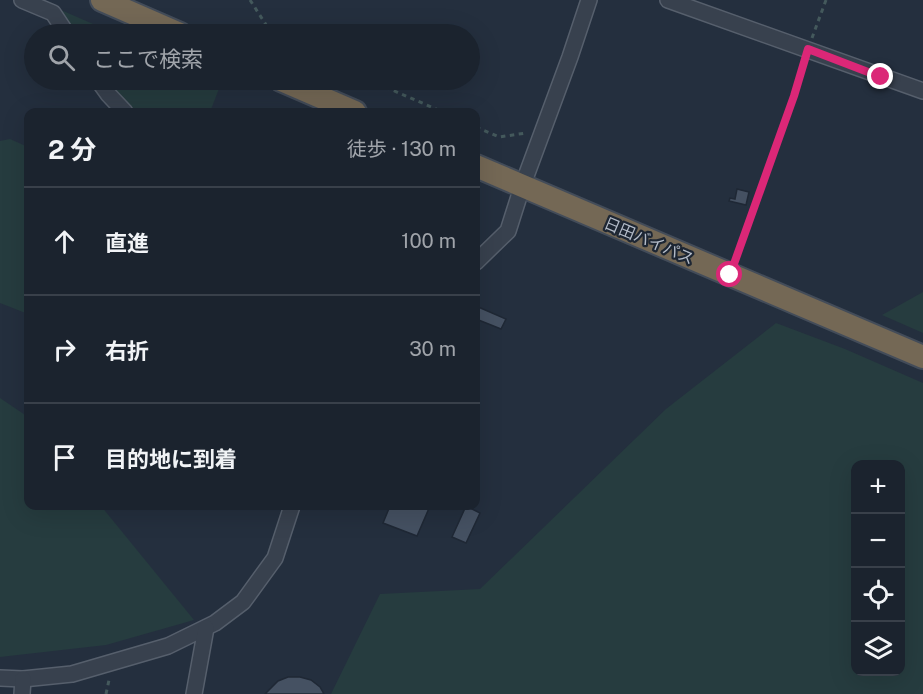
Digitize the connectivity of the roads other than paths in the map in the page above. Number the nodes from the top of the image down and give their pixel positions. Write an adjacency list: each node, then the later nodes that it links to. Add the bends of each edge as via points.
1 (22, 0): 5 (street, via 53,13)
2 (102, 0): 6 (highway)
3 (589, 0): 13 (street)
4 (668, 0): 9 (street)
5 (60, 24)
6 (157, 24)
7 (105, 90): 10 (street)
8 (304, 90): 11 (highway)
9 (923, 91)
10 (121, 108)
11 (346, 108)
12 (480, 168): 13 (highway, 日田バイパス)
13 (522, 187): 14 (street, via 508,231); 15 (highway, 日田バイパス)
14 (480, 258)
15 (923, 357)
16 (291, 510): 17 (street, via 269,567 243,602)
17 (206, 628): 19 (street, via 168,646); 20 (street)
18 (0, 678): 19 (street)
19 (22, 686)
20 (194, 694)

